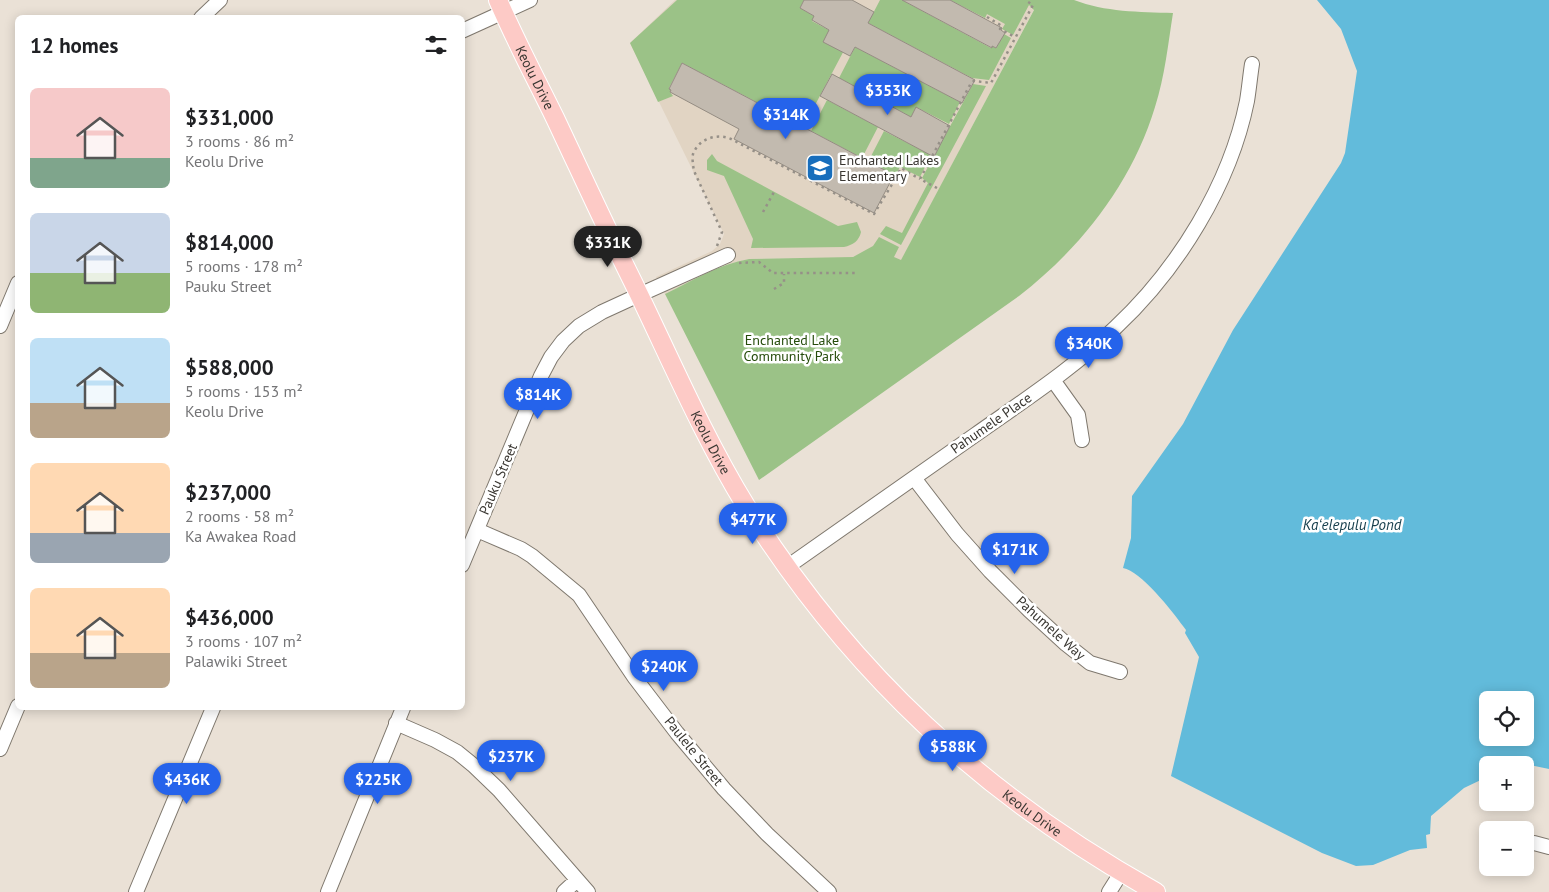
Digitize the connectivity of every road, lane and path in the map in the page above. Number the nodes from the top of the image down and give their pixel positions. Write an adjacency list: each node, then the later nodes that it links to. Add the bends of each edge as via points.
1 (220, 0): 5 (street)
2 (530, 0): 4 (street)
3 (1026, 0): 8 (path, via 1033,5)
4 (501, 6): 7 (street); 20 (main road, Keolu Drive)
5 (208, 15)
6 (987, 17): 8 (path)
7 (465, 29)
8 (1015, 37): 10 (path, via 991,83 971,83)
9 (1252, 64): 22 (street, Pahumele Place, via 1246,102 1232,151 1211,200 1189,239 1146,298 1116,328)
10 (920, 179): 11 (path); 14 (path, via 901,168 874,214 723,135 709,138 697,147 693,162 694,171 722,232 718,246)
11 (937, 188)
12 (774, 192): 13 (path)
13 (763, 212)
14 (712, 250)
15 (731, 260): 17 (path, via 759,262 773,274); 20 (street, Pauku Street)
16 (858, 273): 17 (path)
17 (784, 274): 18 (path, via 784,283)
18 (774, 289)
19 (15, 290): 21 (street)
20 (639, 295): 25 (street, Pauku Street, via 579,326 551,357); 27 (main road, Keolu Drive, via 713,447)
21 (0, 326)
22 (1053, 380): 23 (street, via 1078,415); 24 (street, Pahumele Place)
23 (1082, 440)
24 (914, 478): 27 (street, Pahumele Place); 28 (street, Pahumele Way, via 957,534 1029,610 1090,663)
25 (477, 530): 26 (street, Pauku Street); 42 (street, Paulele Street, via 532,556 578,595 641,686 701,761 766,834)
26 (465, 558)
27 (787, 567): 36 (main road, Keolu Drive, via 860,659 950,749 1043,822)
28 (1120, 672)
29 (16, 710): 33 (street)
30 (212, 710): 38 (street)
31 (402, 710): 32 (street)
32 (396, 723): 37 (street, via 435,740 474,765); 39 (street)
33 (0, 749)
34 (1534, 843): 35 (street)
35 (1549, 847)
36 (1121, 872): 43 (street); 44 (main road, Keolu Drive)
37 (577, 880): 40 (street); 41 (street)
38 (136, 892)
39 (328, 892)
40 (564, 892)
41 (588, 892)
42 (829, 892)
43 (1109, 892)
44 (1156, 892)

